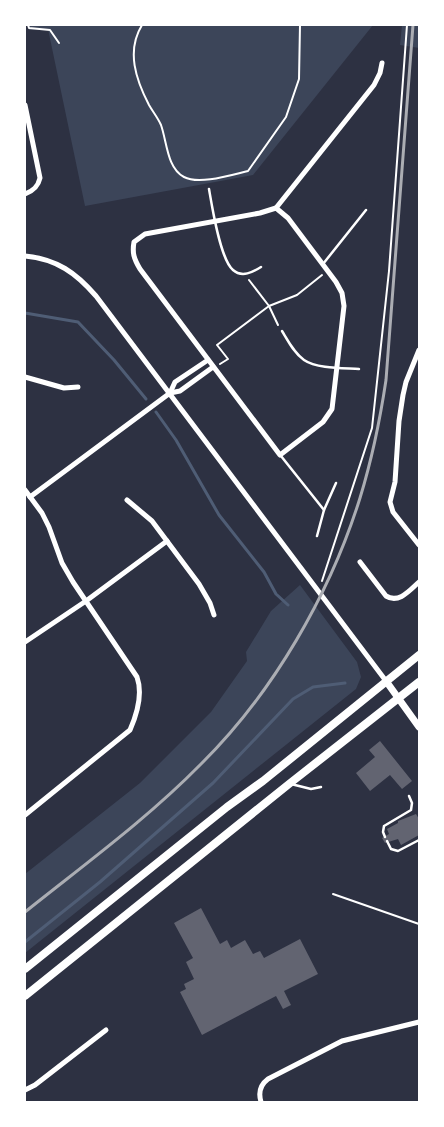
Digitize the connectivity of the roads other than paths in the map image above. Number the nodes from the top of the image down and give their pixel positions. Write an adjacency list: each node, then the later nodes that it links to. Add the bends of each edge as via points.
1 (382, 62): 5 (street, via 374,85)
2 (25, 105): 4 (street, via 40,178 34,189)
3 (209, 189): 7 (lane)
4 (25, 194)
5 (276, 208): 7 (street); 9 (street, via 288,218)
6 (366, 210): 9 (lane)
7 (215, 222): 10 (lane, via 233,271 244,274); 13 (street, via 145,234 134,242 133,251 140,268)
8 (25, 256): 19 (street, via 54,263 76,274)
9 (323, 264): 15 (street, via 339,288 344,306)
10 (262, 268)
11 (282, 332): 15 (lane, via 304,360)
12 (419, 350): 28 (street, via 403,394 395,482 390,502 393,512)
13 (208, 360): 14 (street); 19 (street, via 175,382)
14 (214, 367): 19 (street, via 180,391); 20 (street)
15 (337, 367): 16 (lane); 20 (street, via 332,409 328,416)
16 (360, 369)
17 (25, 377): 18 (street, via 64,388)
18 (78, 388)
19 (170, 393): 23 (street); 35 (street)
20 (280, 455): 25 (lane)
21 (336, 483): 25 (lane)
22 (25, 490): 23 (street)
23 (30, 496): 31 (street, via 49,527 62,563)
24 (126, 500): 27 (street, via 146,514)
25 (324, 510): 26 (lane)
26 (317, 536)
27 (167, 541): 31 (street); 32 (street, via 200,584)
28 (419, 545)
29 (360, 562): 30 (street, via 386,596 392,599 399,598)
30 (419, 582)
31 (86, 601): 33 (street); 42 (street, via 137,677 140,690 136,714 130,730)
32 (214, 615)
33 (25, 642)
34 (419, 655): 35 (main road)
35 (386, 681): 37 (street); 46 (main road)
36 (419, 682): 37 (main road)
37 (398, 698): 38 (street); 39 (main road)
38 (419, 727)
39 (289, 784): 40 (lane, via 311,789); 47 (main road)
40 (321, 787)
41 (409, 796): 43 (lane, via 411,810 384,826 382,832)
42 (25, 815)
43 (385, 837)
44 (419, 840): 45 (lane, via 398,851 391,849)
45 (388, 841)
46 (25, 969)
47 (25, 996)
48 (419, 1022): 51 (street, via 355,1036 329,1047 264,1082 259,1092)
49 (106, 1030): 50 (street, via 35,1086)
50 (25, 1090)
51 (261, 1102)

